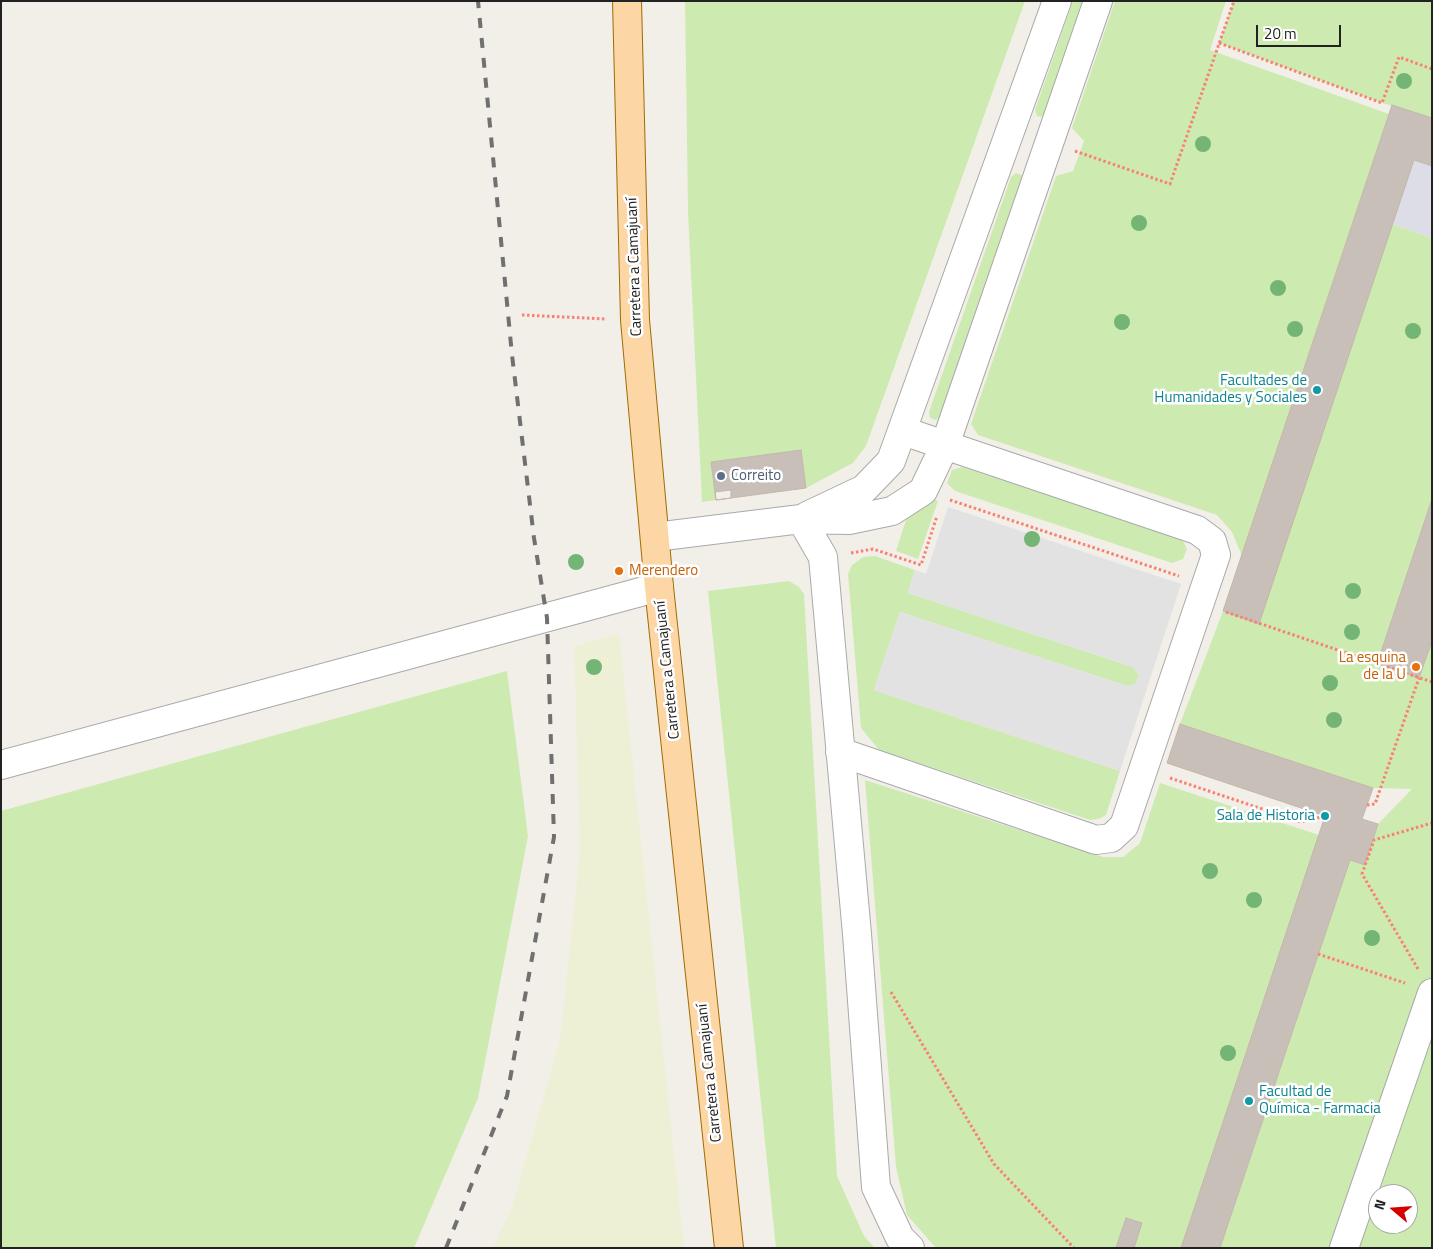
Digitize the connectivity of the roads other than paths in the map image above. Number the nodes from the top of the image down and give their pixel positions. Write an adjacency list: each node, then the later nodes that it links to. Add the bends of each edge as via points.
1 (627, 1): 7 (main road, Carretera a Camajuaní, via 636,320)
2 (1057, 1): 4 (street)
3 (1098, 1): 5 (street)
4 (903, 431): 5 (street); 6 (street, via 891,460 864,489)
5 (946, 445): 6 (street, via 933,494 892,510 849,520); 9 (street, via 1197,530 1212,541 1216,555 1124,826 1111,838 1096,840)
6 (802, 519): 7 (street); 9 (street, via 823,557)
7 (655, 537): 8 (main road, Carretera a Camajuaní)
8 (659, 587): 10 (street); 12 (main road, Carretera a Camajuaní)
9 (840, 752): 13 (street, via 876,1187 900,1238)
10 (1, 765)
11 (1423, 985): 14 (street)
12 (729, 1248)
13 (910, 1248)
14 (1344, 1248)

